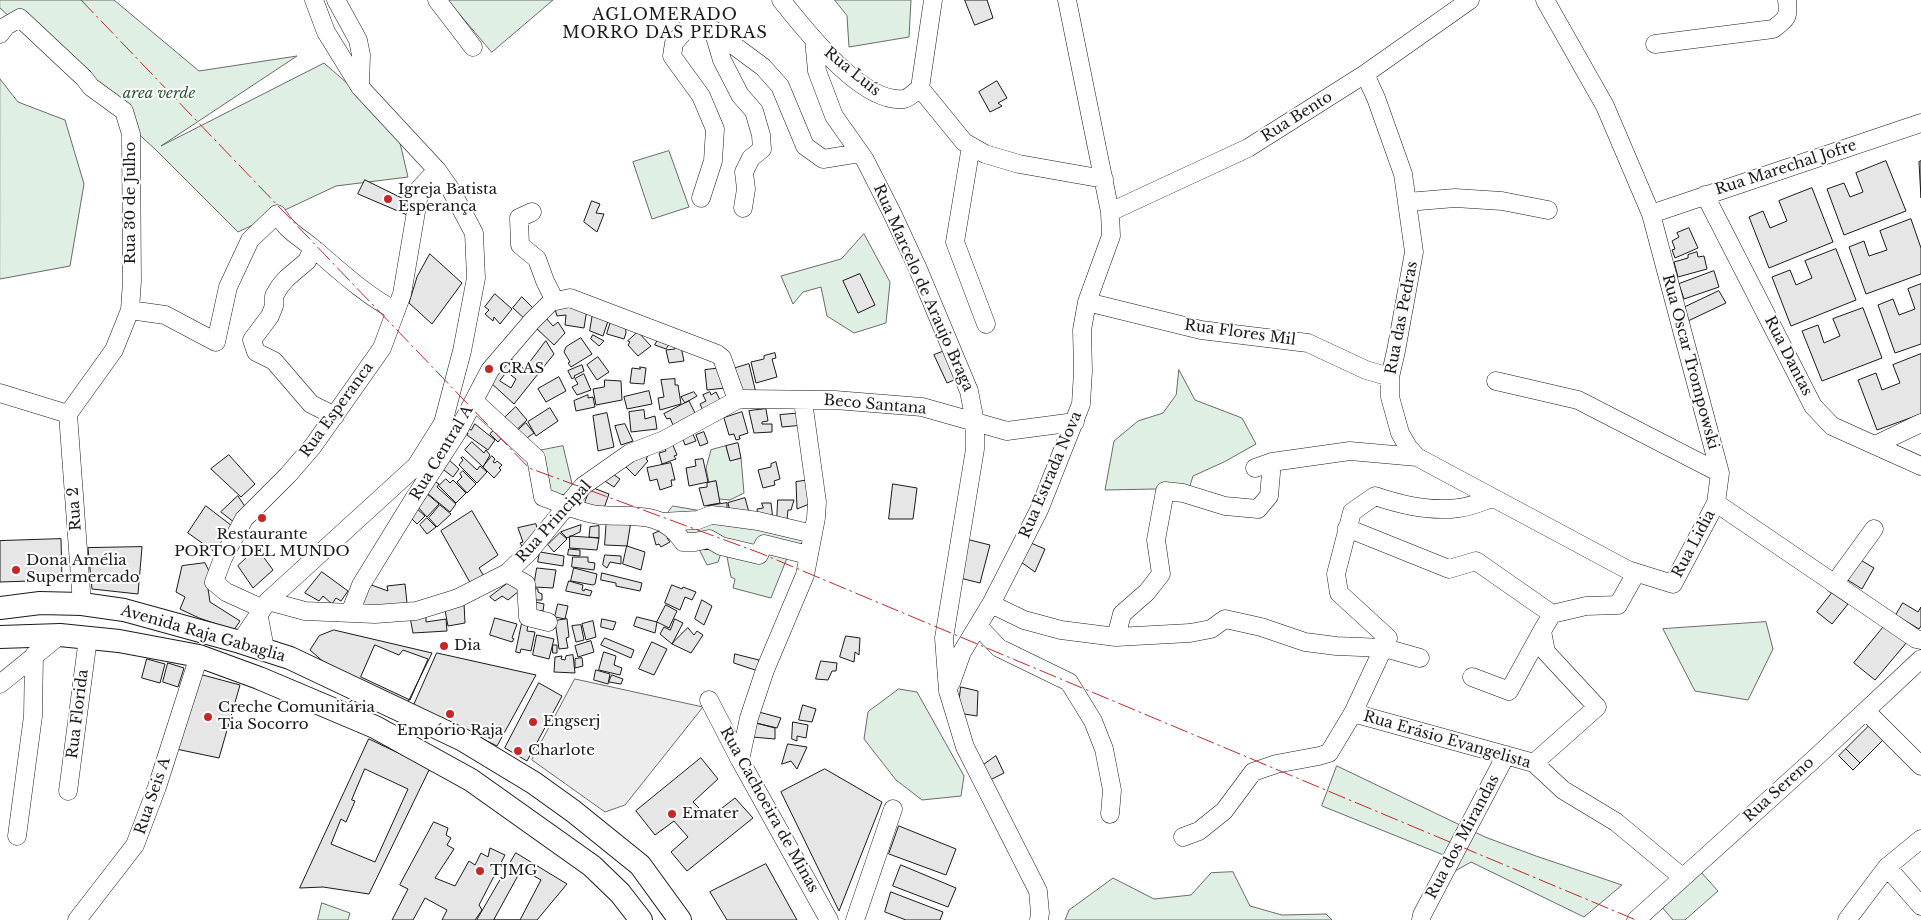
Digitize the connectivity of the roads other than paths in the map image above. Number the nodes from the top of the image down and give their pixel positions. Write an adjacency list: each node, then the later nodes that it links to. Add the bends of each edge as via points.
1 (314, 0): 16 (street, via 326,32)
2 (336, 0): 16 (street, via 358,40)
3 (437, 0): 14 (street)
4 (781, 0): 12 (street)
5 (933, 0): 17 (street)
6 (1067, 0): 22 (street, Rua Estrada Nova)
7 (1545, 0): 30 (street, Rua Oscar Trompowski, via 1605,106)
8 (1787, 0): 13 (street, via 1788,12 1784,21 1773,29)
9 (1461, 2): 15 (street, Rua Bento)
10 (714, 30): 20 (street, via 763,67 780,86 805,146 823,159); 24 (street, via 689,26 674,42 672,56 700,96 715,129 713,161); 26 (street, via 722,60 740,95 754,111 761,135 762,149 751,158 744,172)
11 (0, 34): 34 (street, Rua 30 de Julho, via 20,18 91,88 124,110 131,134)
12 (814, 39): 17 (street, Rua Luís, via 831,59 884,98 906,99); 20 (street, Rua Marcelo de Araujo Braga, via 817,71 834,116)
13 (1655, 44)
14 (473, 47)
15 (1365, 74): 25 (street, Rua das Pedras, via 1402,174); 29 (street, Rua Bento, via 1248,148)
16 (360, 87): 21 (street)
17 (920, 88): 19 (street, via 964,142)
18 (1921, 123): 23 (street, Rua Marechal Jofre)
19 (971, 146): 22 (street, via 985,154 1019,164); 36 (street, via 955,242)
20 (860, 152): 47 (street, Rua Marcelo de Araujo Braga, via 918,269 969,391)
21 (437, 170): 35 (street, Rua Esperanca, via 420,188 402,294); 37 (street, via 474,233 476,278)
22 (1104, 179): 29 (street, Rua Estrada Nova)
23 (1705, 195): 30 (street, Rua Marechal Jofre); 50 (street, Rua Dantas, via 1813,406 1832,426)
24 (701, 198)
25 (1407, 202): 27 (street, via 1455,198); 39 (street, Rua das Pedras, via 1414,252)
26 (743, 208)
27 (1548, 210)
28 (532, 212): 32 (street, via 519,218 520,245 537,259)
29 (1110, 212): 33 (street, Rua Estrada Nova, via 1111,236)
30 (1651, 214): 55 (street, Rua Oscar Trompowski)
31 (313, 248): 34 (street, via 286,229 277,214 250,240 228,287 216,342 165,315); 35 (street); 46 (street, via 308,261 280,286 274,296 270,316 252,340 256,352 274,361 312,404)
32 (555, 301): 38 (street, Rua Central A, via 532,321); 42 (street, via 570,298 717,354 722,358)
33 (1087, 302): 39 (street, Rua Flores Mil, via 1201,330 1308,343 1366,370); 48 (street, Rua Estrada Nova, via 1082,330 1081,404)
34 (130, 310): 45 (street, Rua 30 de Julho, via 114,350)
35 (396, 311): 46 (street, Rua Esperanca, via 382,348)
36 (986, 324)
37 (460, 360): 38 (street); 70 (street, via 443,423 416,466)
38 (486, 375): 44 (street, Rua Central A)
39 (1390, 377): 51 (street, Rua das Pedras, via 1390,398 1400,433)
40 (1496, 381): 55 (street, via 1578,400)
41 (0, 393): 45 (street)
42 (737, 400): 43 (street, Rua Principal); 58 (street, Rua Principal, via 664,440 630,453 583,486)
43 (803, 400): 47 (street, Beco Santana, via 922,407); 62 (street, via 817,502)
44 (474, 401): 58 (street, via 536,458 543,497); 72 (street, Rua Central A, via 361,585)
45 (68, 414): 68 (street, Rua 2)
46 (336, 416): 70 (street, Rua Esperanca, via 288,475 244,519 223,558 214,582 226,592)
47 (975, 422): 48 (street, via 1007,431); 91 (street, Rua Marcelo de Araujo Braga, via 975,449 944,638)
48 (1075, 422): 69 (street, Rua Estrada Nova, via 1039,510)
49 (1921, 423): 50 (street)
50 (1875, 445): 53 (street, Rua Dantas)
51 (1417, 457): 52 (street, via 1350,450); 56 (street, Rua das Pedras)
52 (1272, 462): 54 (street); 79 (street, via 1269,496 1258,509 1225,506 1183,493 1164,491 1156,540 1161,574 1147,592 1122,614)
53 (1921, 466)
54 (1255, 468)
55 (1720, 473): 57 (street, Rua Oscar Trompowski)
56 (1492, 498): 60 (street, via 1460,508 1435,510 1375,496 1352,512); 65 (street, Rua das Pedras)
57 (1716, 503): 66 (street, Rua Lidia); 67 (street)
58 (567, 506): 59 (street, via 598,515 637,515); 64 (street, Rua Principal)
59 (661, 522): 62 (street, via 698,520 711,515 758,521); 63 (street, via 676,531 683,542 709,540 759,555 764,544)
60 (1347, 528): 73 (street, via 1449,569 1476,561); 83 (street, via 1336,574 1339,593 1388,638)
61 (1874, 529): 67 (street)
62 (813, 534): 63 (street)
63 (808, 555): 96 (street, via 805,575 748,718)
64 (507, 573): 72 (street, Rua Principal, via 458,598 416,611); 74 (street, via 526,584 528,617)
65 (1636, 573): 66 (street, Rua das Pedras); 73 (street, via 1618,606 1586,606)
66 (1673, 584)
67 (1834, 584): 81 (street)
68 (82, 604): 71 (main road, Avenida Raja Gabaglia, via 40,603); 82 (main road, Avenida Raja Gabaglia, via 124,610)
69 (991, 604): 75 (street, Rua Estrada Nova); 79 (street, via 1042,625)
70 (262, 607): 72 (street, Rua Principal); 82 (street); 84 (street)
71 (0, 608)
72 (350, 613)
73 (1552, 614): 76 (street)
74 (548, 622)
75 (978, 626): 91 (street, Rua Estrada Nova, via 962,652); 101 (street, via 999,648 1069,682 1093,721 1104,749 1112,790)
76 (1542, 631): 89 (street, via 1509,691); 97 (street, via 1546,652 1596,707)
77 (60, 635): 78 (main road, Avenida Raja Gabaglia); 80 (main road, Avenida Raja Gabaglia); 85 (street)
78 (0, 637)
79 (1116, 637): 83 (street, via 1190,633 1211,629 1226,619 1305,642)
80 (88, 638): 86 (main road, Avenida Raja Gabaglia); 99 (street, Rua Florida)
81 (1921, 640)
82 (240, 642): 84 (main road, Avenida Raja Gabaglia)
83 (1385, 648): 87 (street); 94 (street)
84 (265, 649): 110 (main road, Avenida Raja Gabaglia, via 463,740 534,783 640,865)
85 (34, 655): 90 (street); 102 (street, via 33,716)
86 (199, 656): 108 (street, Rua Seis A, via 136,845); 109 (main road, Avenida Raja Gabaglia, via 375,727 472,780 592,866 620,893)
87 (1420, 658)
88 (1921, 659): 93 (street, Rua Sereno)
89 (1472, 678)
90 (0, 684)
91 (948, 691): 113 (street, via 966,747 1038,891)
92 (709, 700): 96 (street, Rua Cachoeira de Minas)
93 (1866, 711): 98 (street); 106 (street, Rua Sereno)
94 (1353, 714): 95 (street, Rua Erásio Evangelista); 103 (street, via 1328,753 1253,772 1224,811 1199,831)
95 (1506, 755): 97 (street, Rua Erásio Evangelista); 114 (street, Rua dos Mirandas)
96 (740, 760): 111 (street, Rua Cachoeira de Minas)
97 (1534, 763): 106 (street, Rua Erásio Evangelista, via 1563,790 1616,822)
98 (1921, 766)
99 (68, 791)
100 (892, 809): 112 (street)
101 (1110, 814)
102 (17, 836)
103 (1184, 836)
104 (1921, 839): 105 (street)
105 (1887, 867): 107 (street); 116 (street)
106 (1682, 877): 115 (street, Rua Sereno)
107 (1921, 906)
108 (77, 920)
109 (641, 920)
110 (680, 920)
111 (829, 920)
112 (855, 920)
113 (1039, 920)
114 (1421, 920)
115 (1636, 920)
116 (1847, 920)

